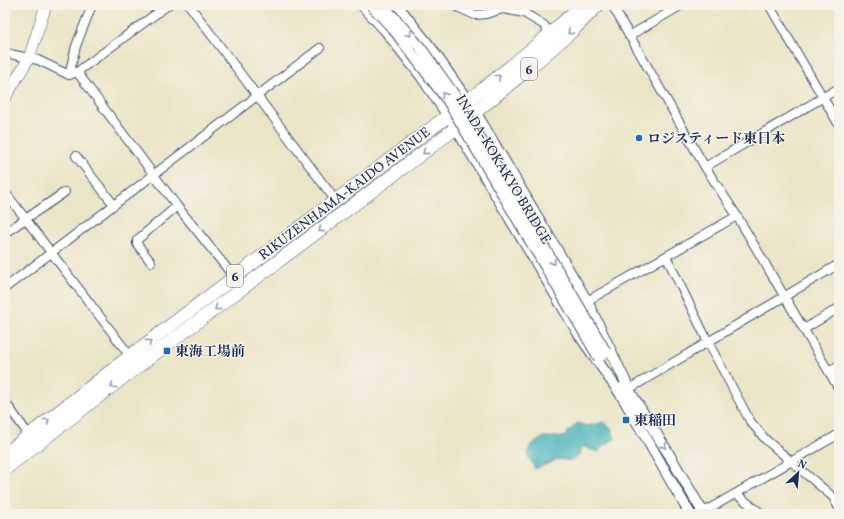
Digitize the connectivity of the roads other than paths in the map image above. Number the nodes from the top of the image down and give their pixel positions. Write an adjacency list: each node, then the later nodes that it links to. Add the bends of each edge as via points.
1 (46, 5): 19 (main road)
2 (92, 5): 21 (street, via 76,46)
3 (168, 5): 20 (street)
4 (189, 5): 23 (street)
5 (362, 5): 28 (street, via 421,76)
6 (371, 5): 53 (street, INADA-KOKAKYO BRIDGE, one-way to 6, bridge, via 448,101 394,30)
7 (383, 5): 53 (street, INADA-KOKAKYO BRIDGE, one-way to 53, bridge, via 420,47 455,96)
8 (397, 5): 26 (street)
9 (453, 5): 15 (street, via 475,15 503,9 524,14 544,25)
10 (582, 5): 15 (highway, RIKUZENHAMA-KAIDO AVENUE / 6)
11 (598, 5): 27 (highway, RIKUZENHAMA-KAIDO AVENUE / 6, one-way to 27, via 572,31)
12 (612, 5): 16 (street)
13 (682, 5): 16 (street)
14 (769, 5): 24 (street)
15 (550, 34): 26 (highway, RIKUZENHAMA-KAIDO AVENUE / 6, one-way to 15)
16 (629, 36): 32 (street)
17 (320, 48): 23 (street)
18 (5, 53): 19 (street)
19 (29, 58): 21 (street); 25 (main road)
20 (77, 72): 21 (street); 33 (street)
21 (69, 75)
22 (839, 88): 24 (street)
23 (257, 96): 33 (street); 36 (street)
24 (822, 97): 29 (street); 32 (street)
25 (5, 98)
26 (468, 101): 27 (street); 28 (highway, RIKUZENHAMA-KAIDO AVENUE / 6)
27 (476, 113): 30 (highway, RIKUZENHAMA-KAIDO AVENUE / 6); 49 (street)
28 (448, 116): 30 (street); 36 (highway, RIKUZENHAMA-KAIDO AVENUE / 6)
29 (839, 125)
30 (456, 128): 58 (street, via 580,336); 64 (highway, RIKUZENHAMA-KAIDO AVENUE / 6, one-way to 64)
31 (76, 156): 37 (street)
32 (705, 167): 39 (street)
33 (154, 174): 37 (street); 38 (street)
34 (5, 192): 40 (street)
35 (65, 192): 40 (street)
36 (336, 201): 46 (highway, RIKUZENHAMA-KAIDO AVENUE / 6)
37 (114, 205): 42 (street)
38 (177, 206): 44 (street, via 138,240 137,244); 46 (street)
39 (737, 216): 43 (street); 48 (street)
40 (26, 218): 41 (street); 42 (street)
41 (5, 232)
42 (52, 253): 47 (street); 54 (street)
43 (666, 256): 49 (street); 52 (street)
44 (151, 262)
45 (839, 264): 48 (street)
46 (234, 277): 54 (highway, RIKUZENHAMA-KAIDO AVENUE / 6, one-way to 46)
47 (5, 288)
48 (784, 296): 51 (street); 52 (street)
49 (587, 301): 58 (street)
50 (839, 308): 51 (street)
51 (804, 329): 56 (street)
52 (708, 342): 58 (street); 63 (street, via 750,421)
53 (603, 355): 58 (street)
54 (130, 356): 61 (highway, RIKUZENHAMA-KAIDO AVENUE / 6, one-way to 54)
55 (839, 365): 56 (street)
56 (829, 371): 57 (street)
57 (839, 389)
58 (625, 393): 67 (street); 68 (street, one-way to 68, via 668,451)
59 (5, 402): 61 (street)
60 (839, 434): 63 (street)
61 (29, 435): 62 (highway, RIKUZENHAMA-KAIDO AVENUE / 6)
62 (5, 454)
63 (790, 462): 65 (street); 66 (street, via 832,497)
64 (5, 469)
65 (736, 494): 68 (street); 69 (street)
66 (839, 508)
67 (690, 514)
68 (702, 514)
69 (762, 514)

